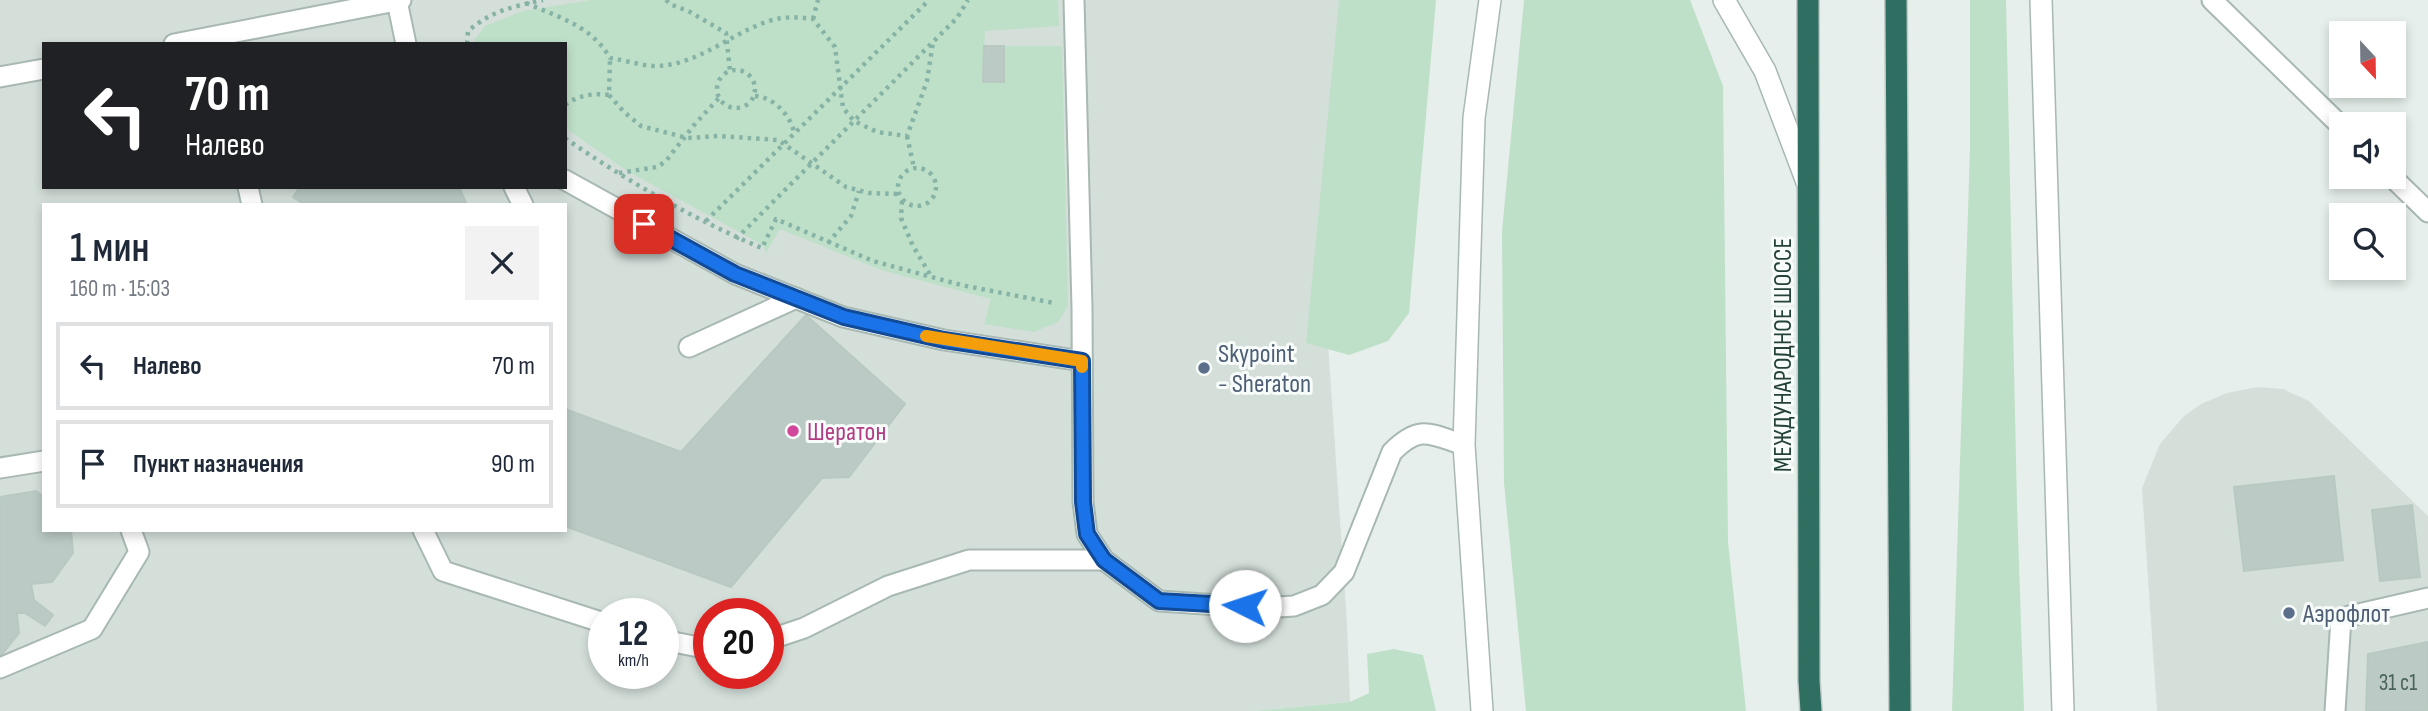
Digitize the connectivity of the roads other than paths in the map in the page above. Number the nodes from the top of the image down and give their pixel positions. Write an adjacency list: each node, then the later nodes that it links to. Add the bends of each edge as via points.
1 (399, 0): 9 (lane); 10 (lane)
2 (1074, 0): 20 (lane)
3 (1490, 0): 21 (street, via 1474,118)
4 (1724, 0): 15 (street, via 1765,71)
5 (1808, 0): 15 (highway, МЕЖДУНАРОДНОЕ ШОССЕ)
6 (1896, 0): 33 (highway)
7 (2041, 0): 34 (street)
8 (2212, 0): 13 (lane)
9 (184, 42)
10 (405, 42)
11 (42, 69): 12 (lane)
12 (0, 77)
13 (2329, 114)
14 (567, 181): 18 (lane, via 735,274)
15 (1810, 189): 32 (highway, МЕЖДУНАРОДНОЕ ШОССЕ)
16 (2404, 189): 17 (lane)
17 (2428, 212)
18 (796, 298): 19 (lane); 20 (lane, via 844,317 932,337)
19 (689, 347)
20 (1082, 361): 26 (lane, via 1083,502 1087,534)
21 (1464, 445): 26 (lane, via 1425,433 1406,437 1392,452 1344,572 1322,595 1294,606 1159,601); 31 (street)
22 (42, 461): 23 (lane)
23 (0, 468)
24 (132, 532): 30 (lane, via 139,551 92,629)
25 (425, 532): 28 (lane, via 443,570)
26 (1104, 560): 29 (lane, via 969,559 888,586)
27 (2428, 598): 35 (lane, via 2341,618)
28 (588, 618)
29 (784, 635)
30 (0, 668)
31 (1482, 711)
32 (1811, 711)
33 (1899, 711)
34 (2063, 711)
35 (2335, 711)

